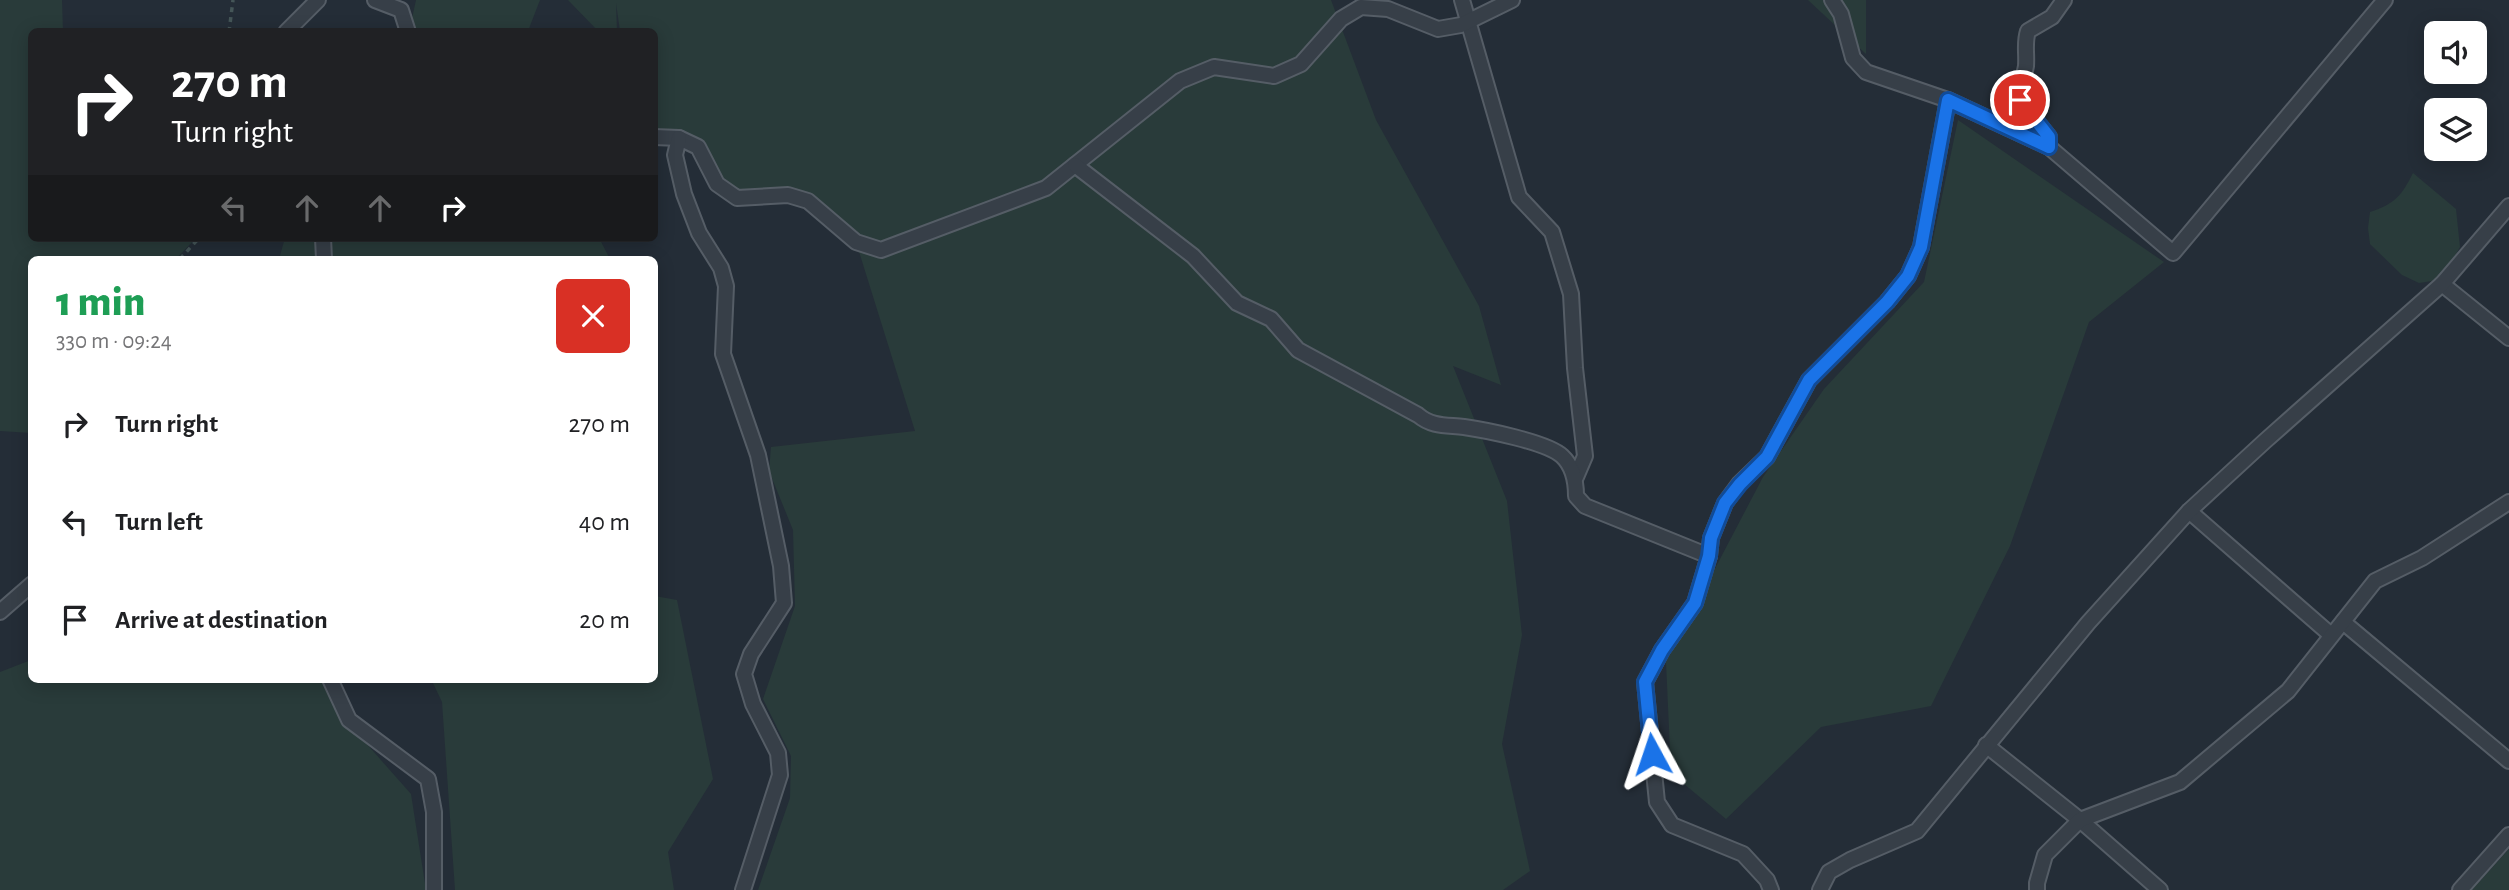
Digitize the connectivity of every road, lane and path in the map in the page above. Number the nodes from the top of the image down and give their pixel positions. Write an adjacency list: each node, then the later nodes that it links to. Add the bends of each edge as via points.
1 (233, 0): 10 (path)
2 (318, 0): 11 (street)
3 (374, 0): 12 (street, via 401,10)
4 (1462, 0): 9 (street)
5 (1512, 0): 9 (street)
6 (1832, 0): 13 (street, via 1841,14 1853,58 1866,72)
7 (2064, 0): 16 (street, via 2052,17 2028,31 2024,44 2020,100 2049,137)
8 (2385, 0): 16 (street, via 2173,253)
9 (1469, 21): 17 (street, via 1438,29 1388,9 1362,6 1341,19 1301,64 1274,76 1214,67 1180,81); 23 (street, via 1519,197 1552,232 1571,294 1585,456)
10 (230, 28)
11 (290, 28)
12 (407, 28)
13 (1948, 100): 16 (street); 26 (street, via 1921,247 1908,276 1809,380 1767,457 1725,503)
14 (658, 137): 15 (street)
15 (679, 138): 17 (street, via 698,147 717,184 737,198 788,195 808,201 856,242 881,250 1046,188); 37 (street, via 675,155 684,194 726,286 723,354 758,455 781,566 783,603 744,674 753,704 778,753 780,775)
16 (2049, 147)
17 (1075, 165): 23 (street, via 1193,256 1237,303 1271,320 1298,350 1429,424 1537,444 1562,456)
18 (2509, 206): 21 (street)
19 (195, 242): 20 (path)
20 (183, 256)
21 (2442, 284): 22 (street); 25 (street)
22 (2509, 338)
23 (1576, 477): 26 (street, via 1576,496 1585,506)
24 (2509, 502): 29 (street, via 2423,558 2375,581)
25 (2189, 511): 30 (street); 32 (street)
26 (1709, 556): 38 (street, via 1695,603 1645,682 1657,802 1672,824 1743,854)
27 (28, 588): 28 (street)
28 (0, 612)
29 (2343, 622): 30 (street); 33 (street)
30 (2331, 635): 34 (street, via 2288,691 2180,782)
31 (332, 683): 36 (street, via 349,720 428,779 434,812)
32 (1986, 744): 34 (street); 39 (street, via 1917,831 1829,872)
33 (2509, 761)
34 (2080, 820): 40 (street, via 2045,855); 41 (street)
35 (2509, 835): 42 (street)
36 (434, 890)
37 (743, 890)
38 (1772, 890)
39 (1820, 890)
40 (2037, 890)
41 (2160, 890)
42 (2460, 890)

